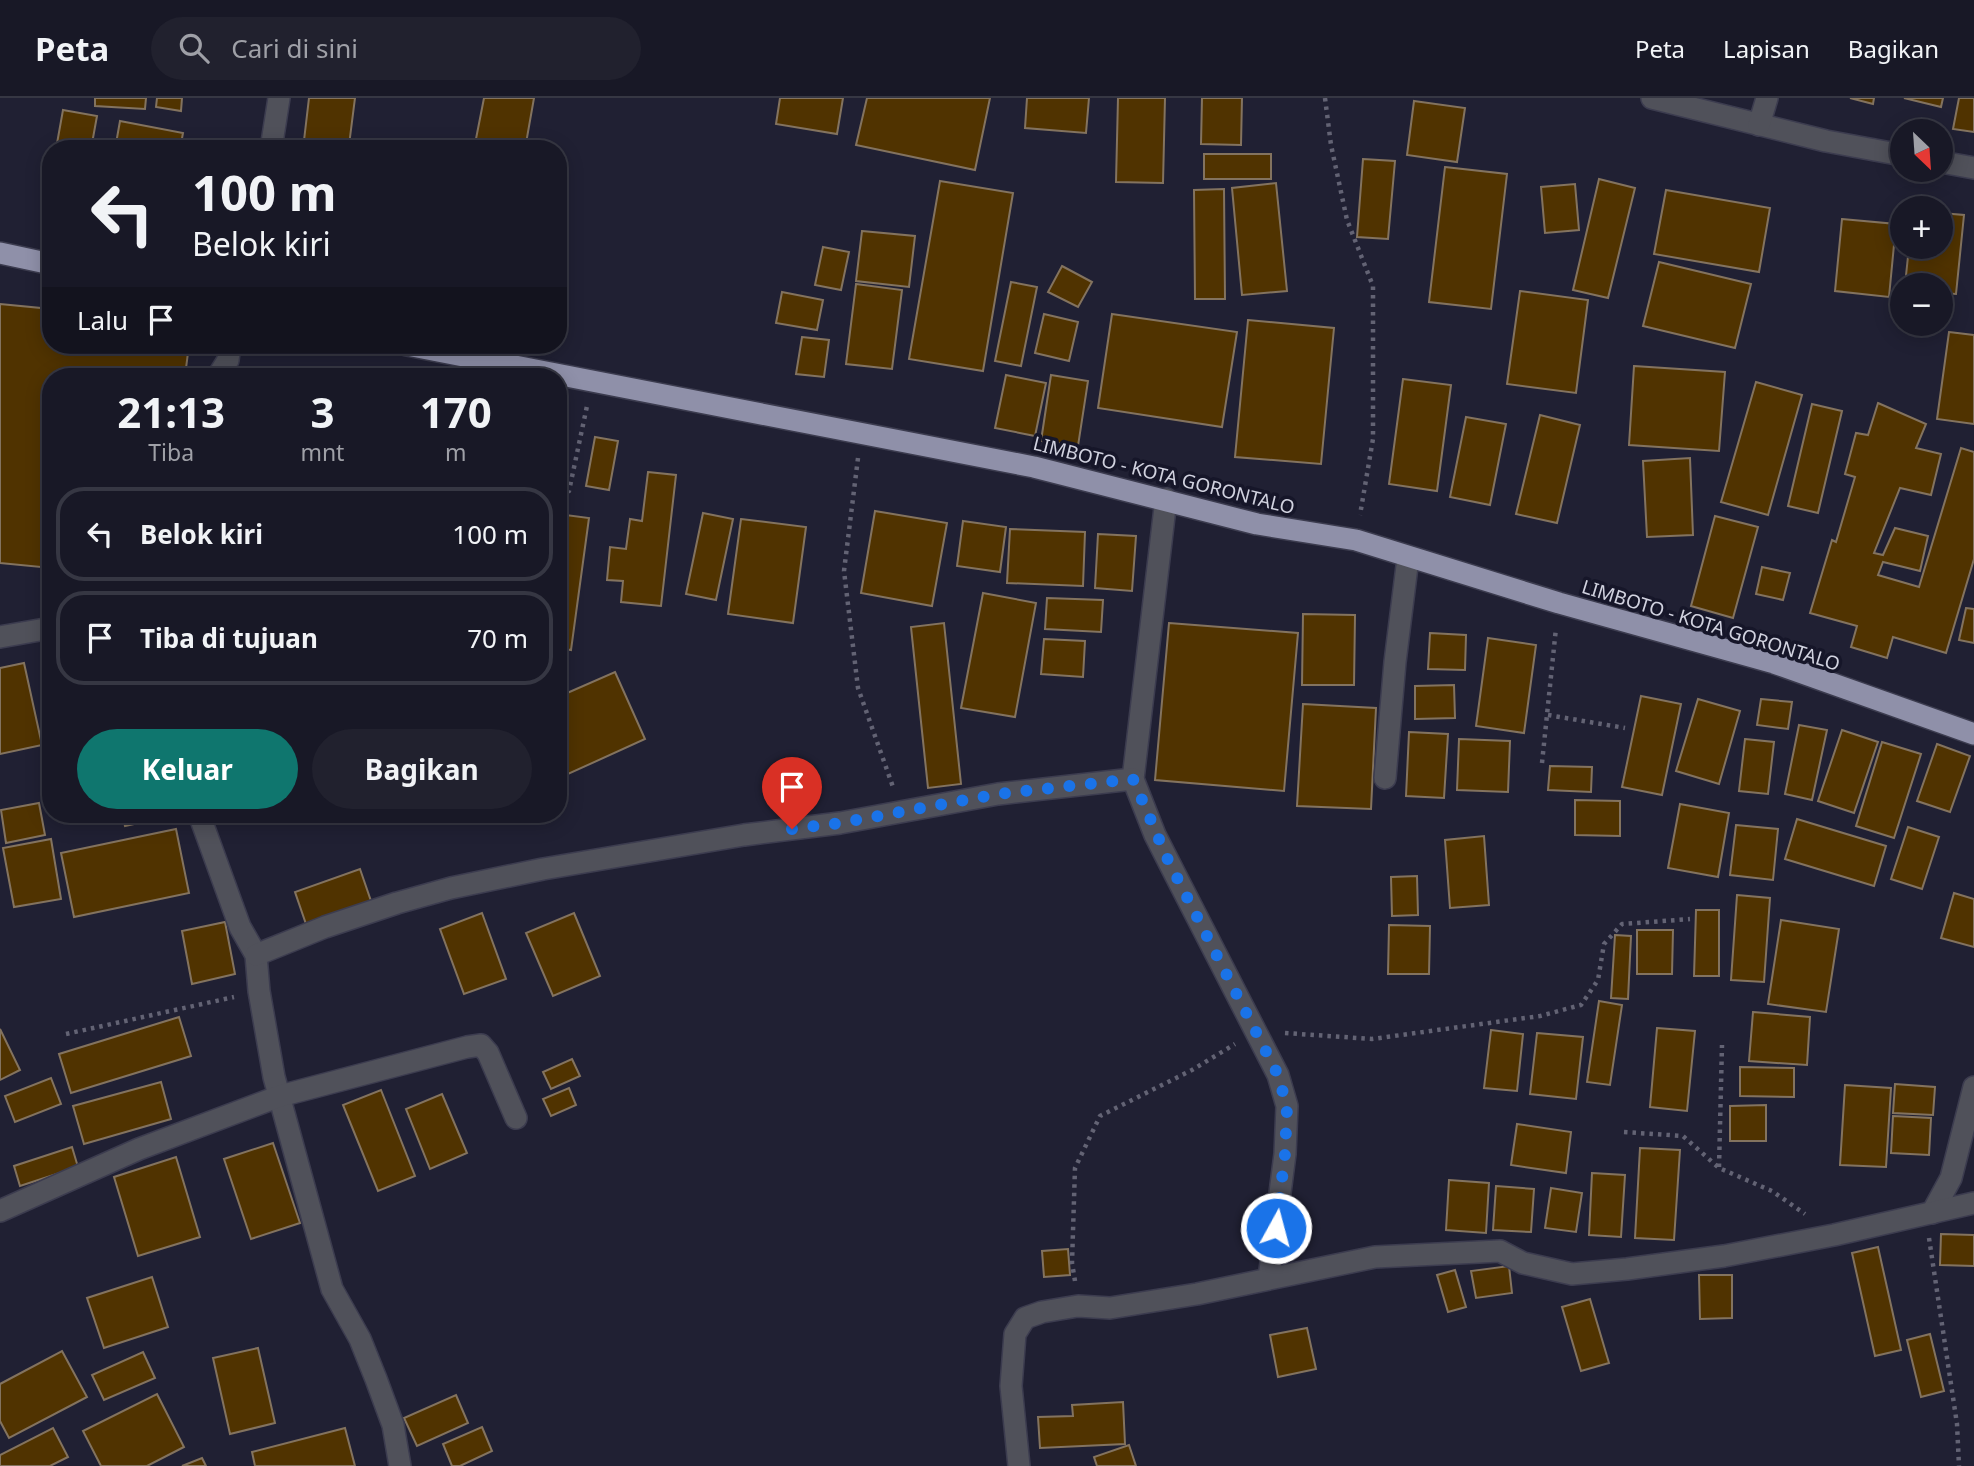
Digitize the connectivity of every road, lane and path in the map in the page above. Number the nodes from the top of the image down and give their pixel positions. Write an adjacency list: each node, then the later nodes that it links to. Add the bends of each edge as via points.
1 (279, 98): 6 (street)
2 (1325, 98): 19 (path, via 1347,220 1373,286 1373,439)
3 (1652, 98): 5 (street)
4 (1767, 98): 5 (street)
5 (1759, 125): 7 (street)
6 (272, 140)
7 (1890, 153)
8 (1953, 164): 9 (street)
9 (1974, 168)
10 (0, 253): 11 (highway)
11 (42, 262)
12 (453, 354): 13 (highway, LIMBOTO - KOTA GORONTALO)
13 (525, 368)
14 (567, 376): 15 (highway, LIMBOTO - KOTA GORONTALO)
15 (592, 381): 16 (highway, LIMBOTO - KOTA GORONTALO); 17 (path)
16 (861, 433): 18 (highway, LIMBOTO - KOTA GORONTALO); 30 (path, via 844,571 858,688)
17 (567, 491)
18 (1166, 499): 19 (highway, LIMBOTO - KOTA GORONTALO, via 1257,524); 29 (street)
19 (1356, 540): 20 (highway, LIMBOTO - KOTA GORONTALO)
20 (1408, 558): 21 (highway, LIMBOTO - KOTA GORONTALO); 28 (street)
21 (1559, 603): 24 (path); 26 (highway, LIMBOTO - KOTA GORONTALO, via 1774,663)
22 (42, 630): 23 (street)
23 (0, 637)
24 (1548, 715): 25 (path); 27 (path)
25 (1625, 728)
26 (1974, 734)
27 (1542, 763)
28 (1385, 778)
29 (1133, 779): 33 (street, via 998,794 530,871 397,903); 35 (street, via 1161,847)
30 (893, 788)
31 (201, 823): 33 (street, via 240,927)
32 (1690, 919): 35 (path, via 1622,924 1604,944 1598,980 1581,1005 1540,1016 1372,1039)
33 (256, 955): 34 (street)
34 (259, 991): 36 (path); 39 (street)
35 (1256, 1031): 47 (street, via 1278,1075 1287,1107); 48 (path, via 1192,1070 1100,1116 1075,1168 1072,1263)
36 (66, 1034)
37 (1722, 1045): 42 (path)
38 (1974, 1087): 45 (street, via 1951,1178)
39 (280, 1096): 40 (street, via 481,1045); 44 (street, via 139,1149); 49 (street, via 332,1289 376,1379 393,1425)
40 (516, 1118)
41 (1624, 1132): 42 (path, via 1683,1136)
42 (1718, 1168): 46 (path, via 1772,1191)
43 (1974, 1203): 45 (street)
44 (0, 1211)
45 (1931, 1213): 46 (street); 51 (path, via 1928,1233 1957,1424)
46 (1834, 1235): 47 (street, via 1724,1256 1572,1274 1523,1263 1500,1251 1375,1257)
47 (1269, 1278): 48 (street, via 1110,1308)
48 (1078, 1306): 50 (street, via 1025,1318 1016,1334 1012,1386)
49 (400, 1466)
50 (1019, 1466)
51 (1959, 1466)

